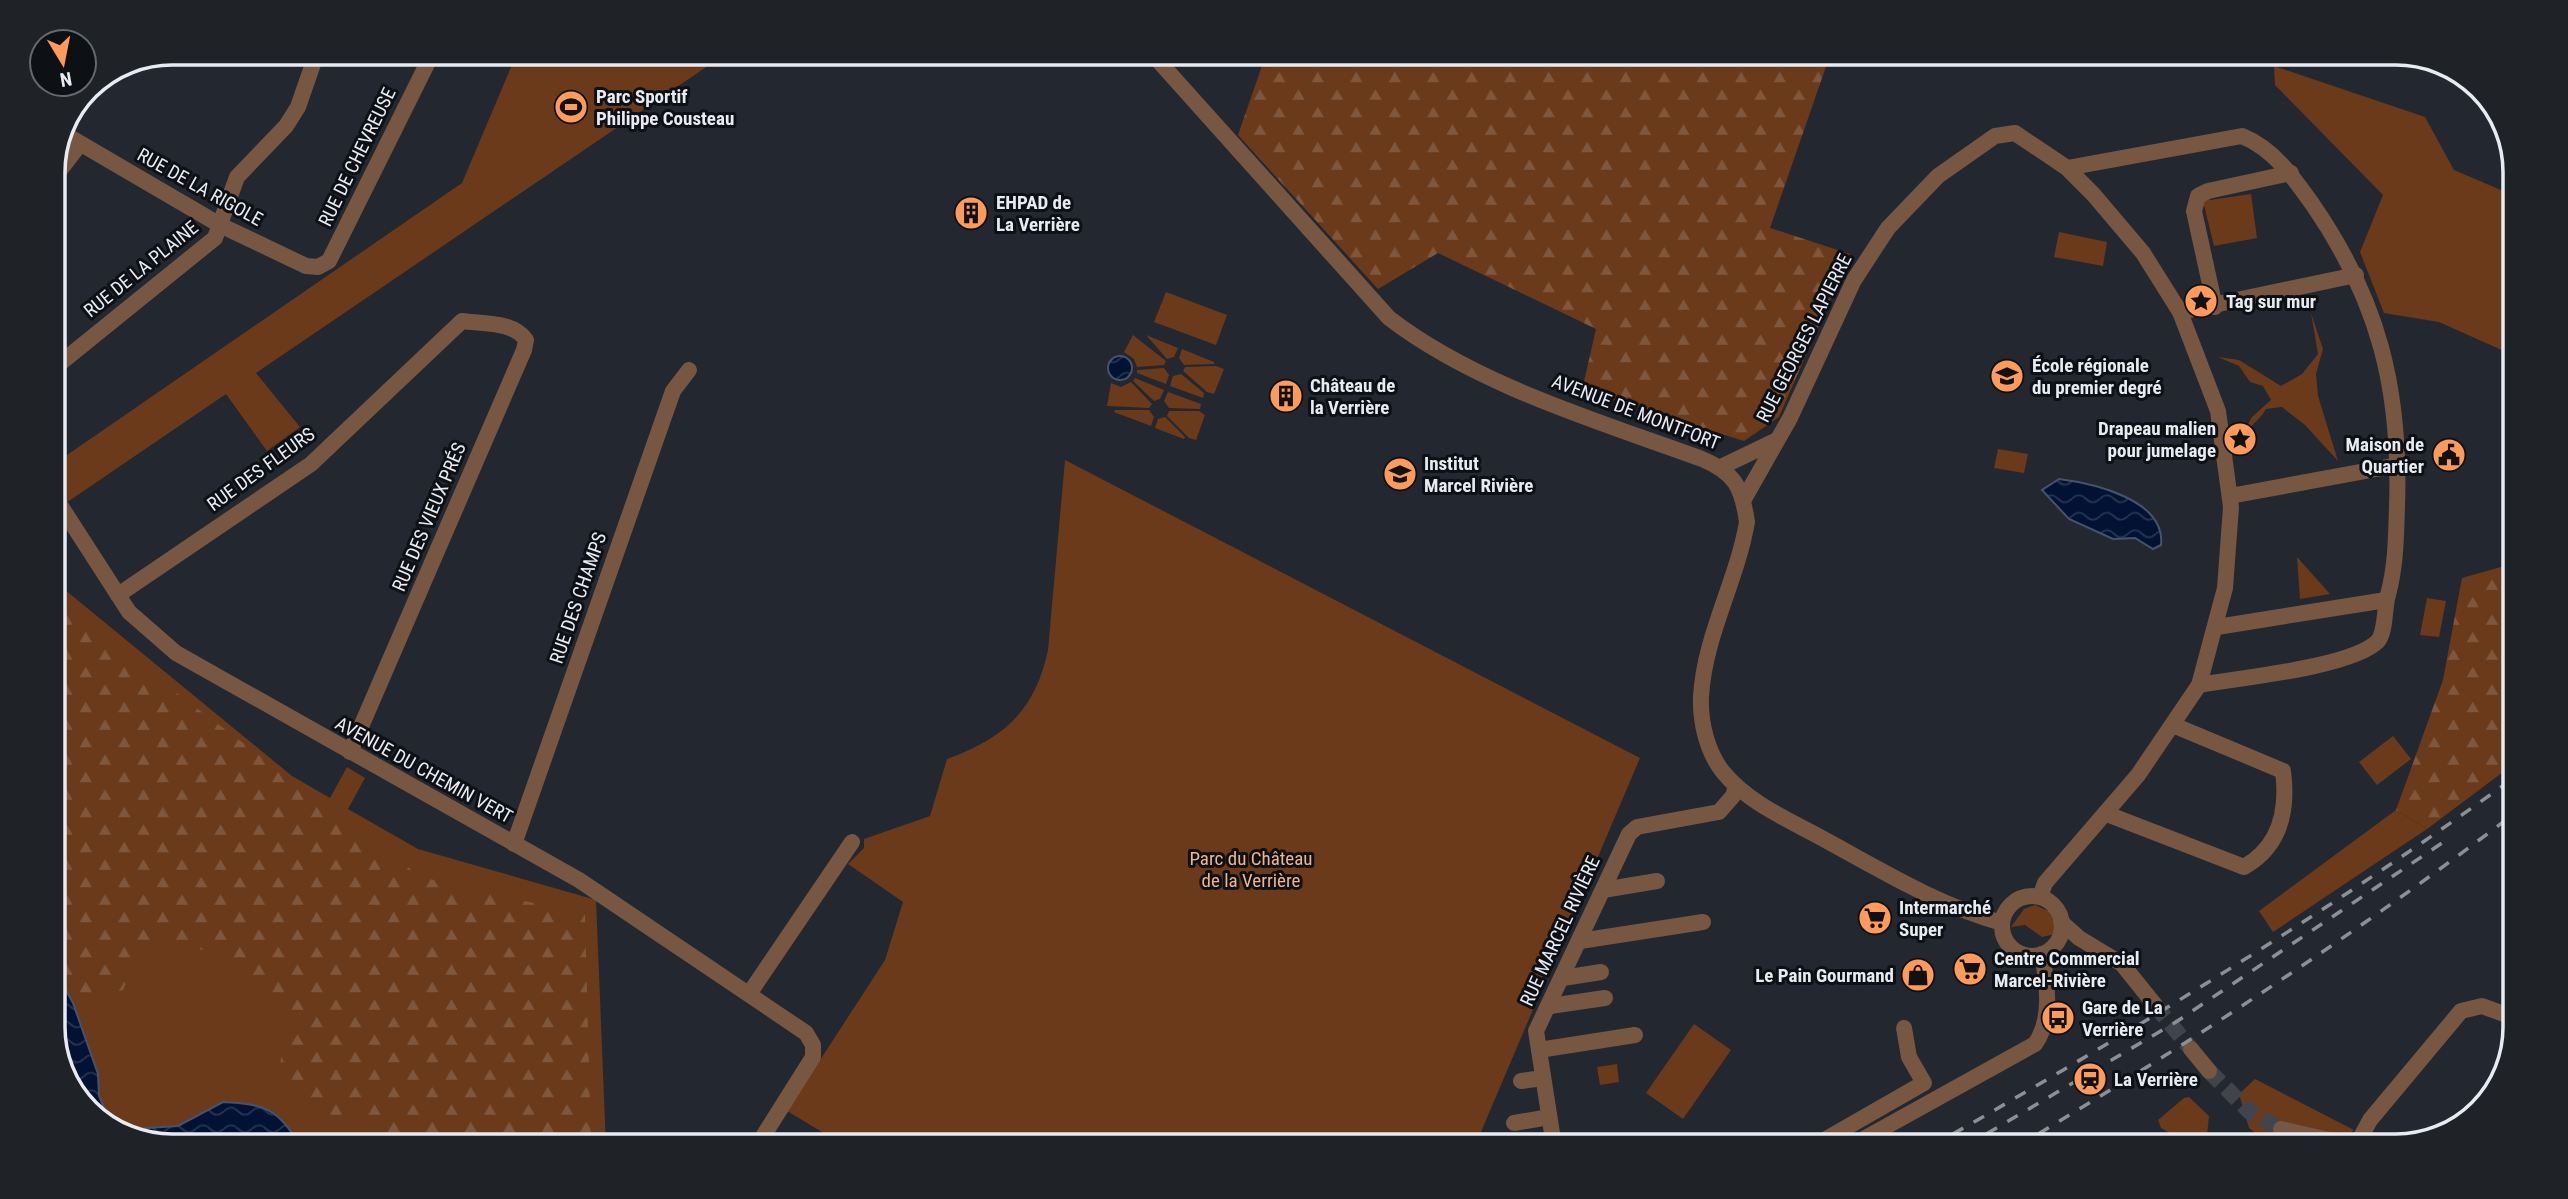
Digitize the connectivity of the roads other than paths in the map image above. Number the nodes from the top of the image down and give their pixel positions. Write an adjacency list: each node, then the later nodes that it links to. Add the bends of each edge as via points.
1 (313, 65): 8 (street, RUE DE LA PLAINE, via 298,107 266,150 237,177)
2 (427, 65): 9 (street, RUE DE CHEVREUSE, via 329,261)
3 (1161, 65): 18 (street, AVENUE DE MONTFORT, via 1389,318 1411,335 1482,374)
4 (73, 139): 5 (street, via 73,157); 8 (street, RUE DE LA RIGOLE)
5 (65, 166)
6 (2067, 168): 7 (street, via 2242,136 2257,142); 12 (street, RUE GEORGES LAPIERRE, via 2143,253); 16 (street, RUE GEORGES LAPIERRE, via 2015,132 1995,136 1937,176 1888,228 1854,280 1790,418)
7 (2291, 173): 10 (street); 11 (street, via 2198,196 2194,211)
8 (219, 225): 9 (street, RUE DE LA RIGOLE, via 306,266); 14 (street, RUE DE LA PLAINE, via 215,238)
9 (318, 267)
10 (2356, 275): 11 (street); 17 (street, via 2383,346 2393,397)
11 (2215, 307): 12 (street)
12 (2180, 312): 19 (street, RUE GEORGES LAPIERRE, via 2218,411)
13 (485, 324): 22 (street, RUE DES FLEURS, via 462,321 449,330 311,464); 27 (street, RUE DES VIEUX PRÉS, via 520,331 526,340 524,350)
14 (65, 359)
15 (688, 370): 31 (street, RUE DES CHAMPS, via 673,391)
16 (1774, 440): 18 (street, RUE GEORGES LAPIERRE); 20 (street, RUE GEORGES LAPIERRE)
17 (2398, 465): 19 (street); 23 (street, via 2395,567)
18 (1721, 467): 20 (street, AVENUE DE MONTFORT)
19 (2230, 496): 24 (street, RUE GEORGES LAPIERRE, via 2230,548)
20 (1744, 499): 28 (street, via 1744,539 1708,655 1701,698 1710,750)
21 (65, 513): 22 (street, AVENUE DU CHEMIN VERT)
22 (118, 595): 27 (street, AVENUE DU CHEMIN VERT, via 143,626 195,666)
23 (2386, 600): 24 (street); 25 (street, via 2381,638 2367,651)
24 (2217, 627): 25 (street, RUE GEORGES LAPIERRE)
25 (2199, 685): 26 (street, RUE GEORGES LAPIERRE)
26 (2173, 725): 29 (street, RUE GEORGES LAPIERRE); 29 (street, via 2283,771 2287,800 2267,849 2244,867)
27 (350, 752): 31 (street, AVENUE DU CHEMIN VERT)
28 (1736, 786): 33 (street, RUE MARCEL RIVIÈRE, via 1724,808 1637,827 1629,834); 37 (street, via 1767,808 1937,902)
29 (2107, 814): 34 (street, RUE GEORGES LAPIERRE, via 2045,883)
30 (852, 842): 43 (street)
31 (514, 844): 43 (street, AVENUE DU CHEMIN VERT, via 595,891)
32 (1657, 881): 33 (street)
33 (1603, 890): 38 (street, RUE MARCEL RIVIÈRE)
34 (2040, 897): 36 (street, via 2054,906); 37 (street, via 2015,901)
35 (1703, 922): 38 (street)
36 (2062, 922): 39 (street); 39 (street, via 2122,964 2155,1005 2105,961 2077,946)
37 (2002, 923): 40 (street, via 2012,948 2031,956)
38 (1580, 941): 42 (street, RUE MARCEL RIVIÈRE)
39 (2057, 942): 40 (street)
40 (2042, 954): 55 (street, via 2048,996 2039,1038 2028,1049)
41 (1601, 972): 42 (street)
42 (1563, 978): 45 (street, RUE MARCEL RIVIÈRE)
43 (749, 994): 58 (street, AVENUE DU CHEMIN VERT, via 806,1033 813,1045 813,1057)
44 (1605, 998): 45 (street)
45 (1550, 1006): 50 (street, RUE MARCEL RIVIÈRE, via 1536,1031)
46 (2503, 1014): 64 (street, via 2482,1006 2461,1011)
47 (1904, 1028): 54 (street, via 1909,1057)
48 (1635, 1035): 50 (street)
49 (2191, 1049): 51 (street)
50 (1539, 1050): 52 (street, RUE MARCEL RIVIÈRE)
51 (2208, 1071)
52 (1543, 1078): 53 (street); 56 (street, RUE MARCEL RIVIÈRE)
53 (1521, 1081)
54 (1924, 1083): 55 (street); 60 (street)
55 (1933, 1101): 61 (street)
56 (1549, 1117): 57 (street); 59 (street, RUE MARCEL RIVIÈRE)
57 (1514, 1123)
58 (765, 1134)
59 (1553, 1134)
60 (1835, 1134)
61 (1873, 1134)
62 (2288, 1134): 63 (street, via 2283,1130)
63 (2301, 1134)
64 (2362, 1134)

